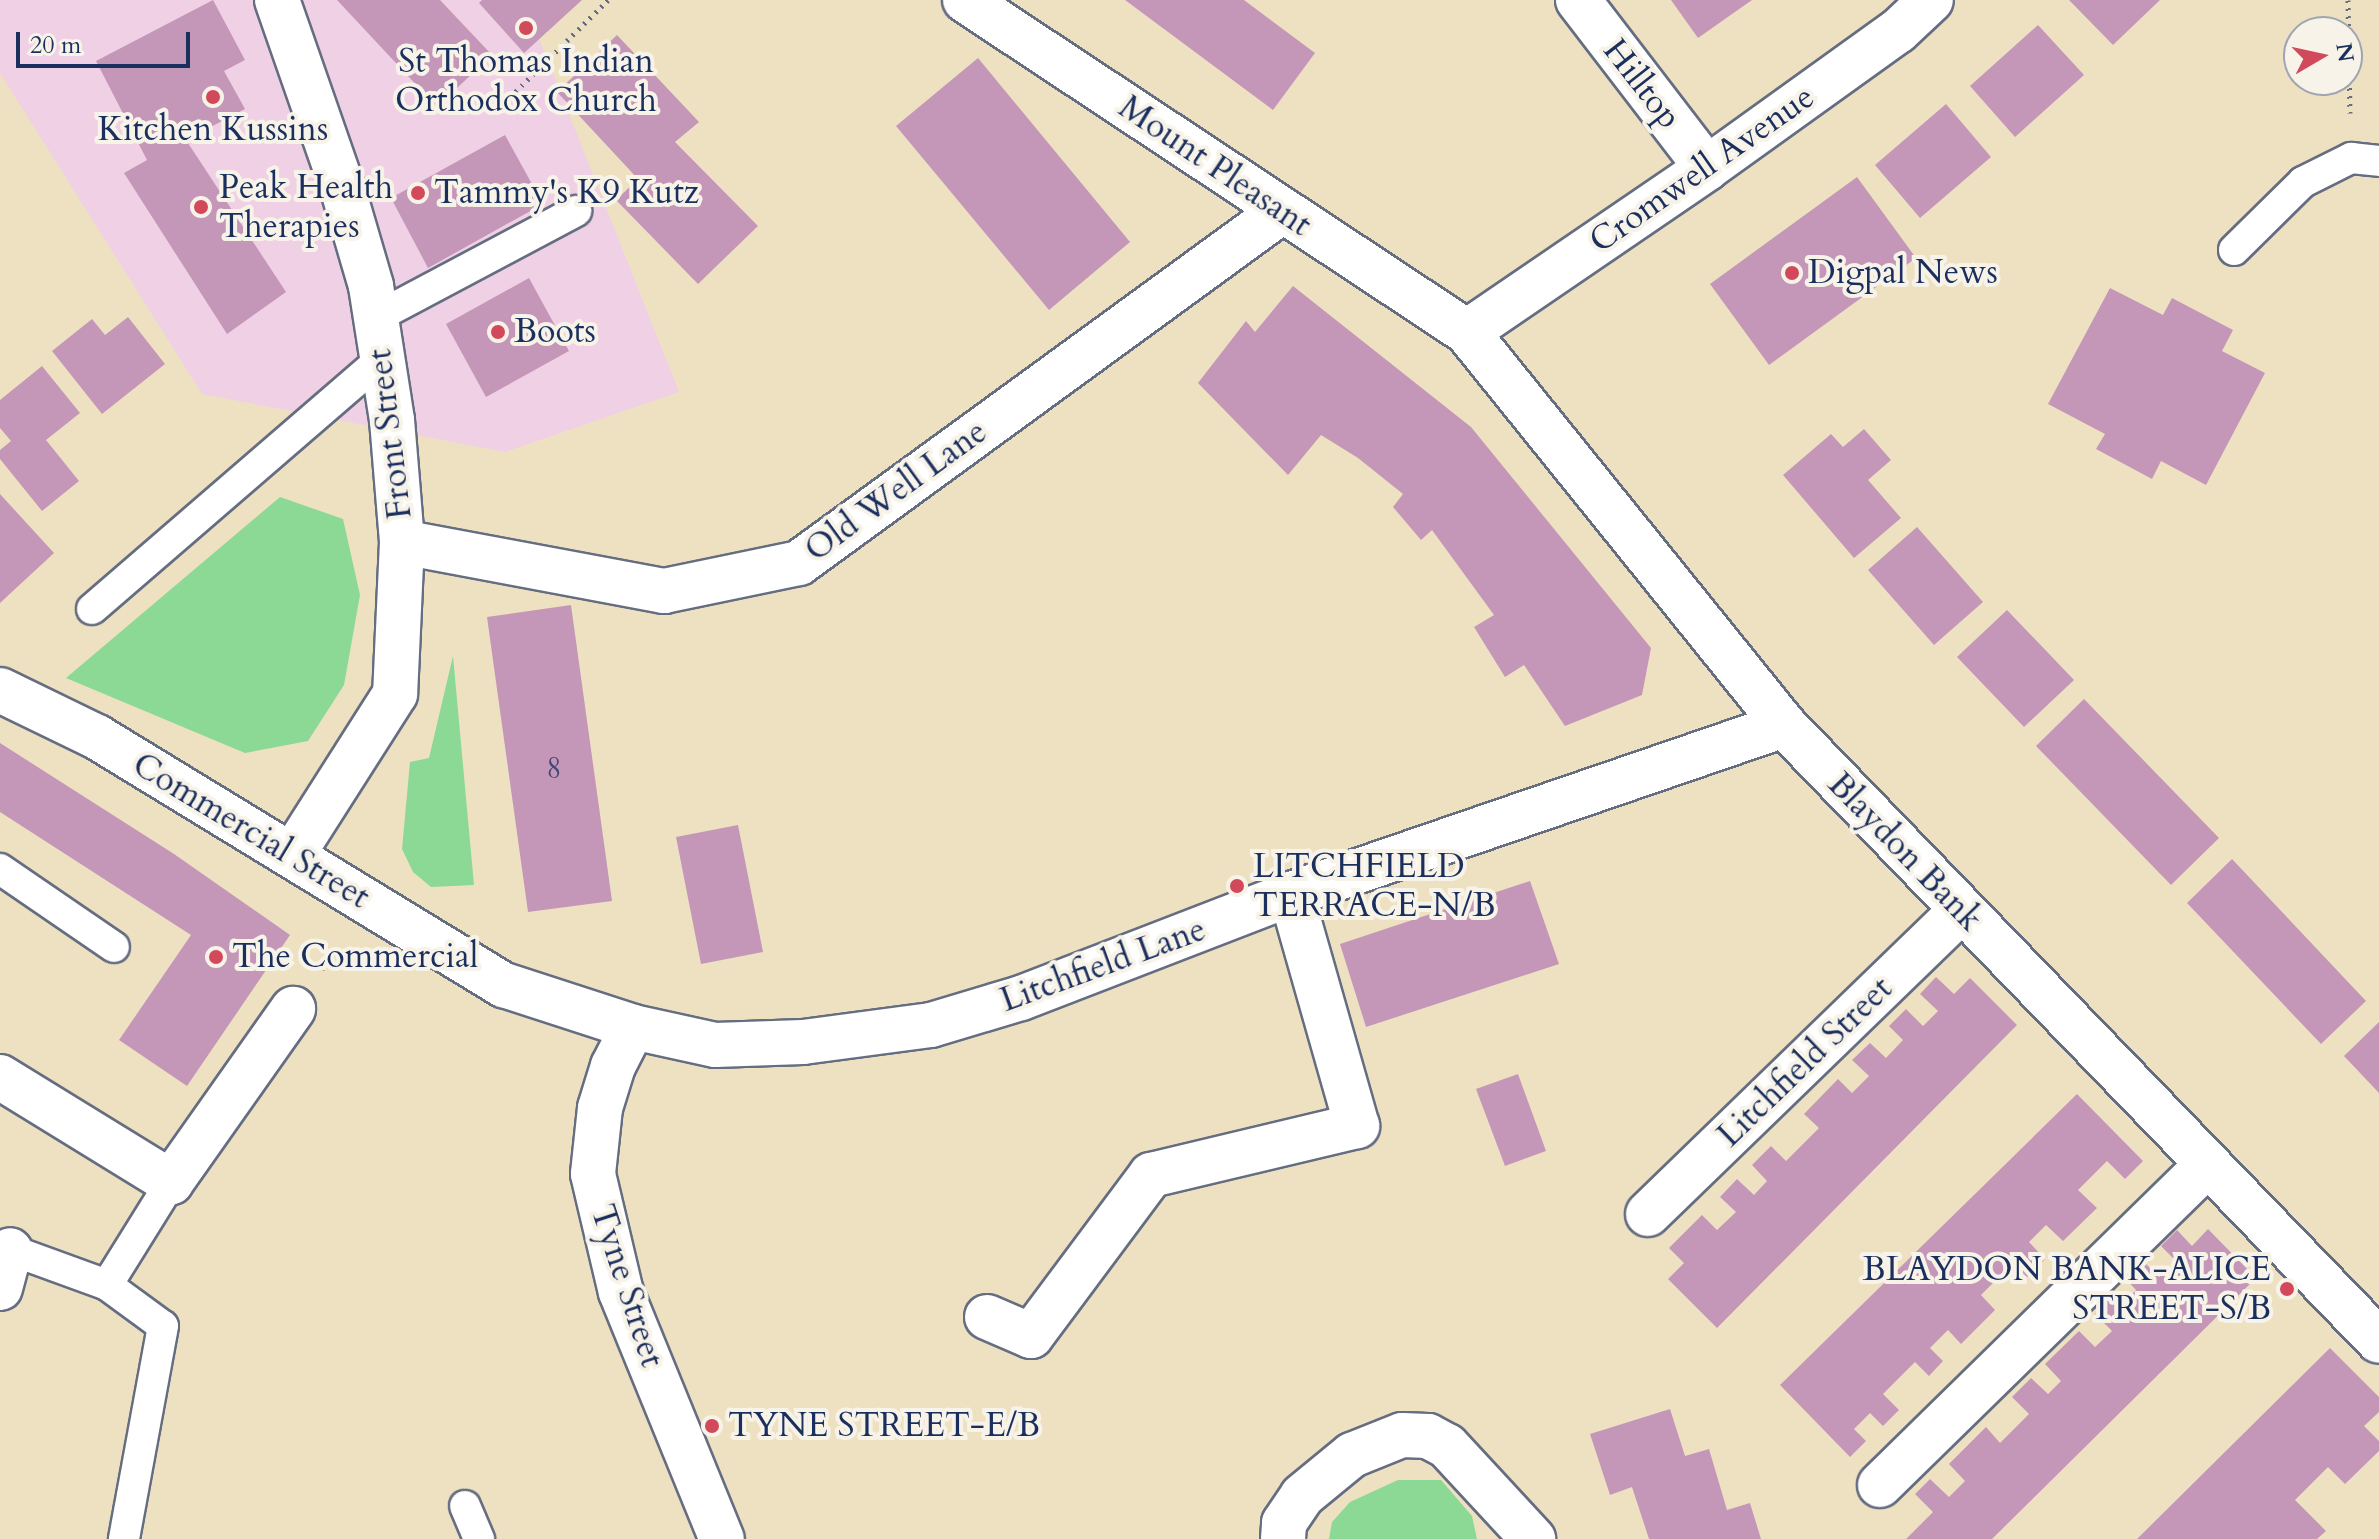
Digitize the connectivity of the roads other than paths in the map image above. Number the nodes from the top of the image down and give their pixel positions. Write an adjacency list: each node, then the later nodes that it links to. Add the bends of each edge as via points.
1 (277, 0): 11 (street, Front Street, via 343,190 371,286)
2 (965, 0): 8 (street, Mount Pleasant)
3 (1578, 0): 6 (street, Hilltop)
4 (1931, 0): 6 (street, Cromwell Avenue, via 1898,31)
5 (2365, 160): 9 (lane, via 2303,182)
6 (1707, 168): 10 (street, Cromwell Avenue)
7 (576, 211): 11 (lane)
8 (1282, 211): 10 (street, Mount Pleasant); 12 (street, Old Well Lane, via 799,563 664,591)
9 (2234, 250)
10 (1467, 332): 15 (street, Blaydon Bank)
11 (379, 339): 12 (street, Front Street); 13 (lane)
12 (402, 542): 16 (street, Front Street, via 395,694)
13 (92, 609)
14 (0, 690): 16 (street, Commercial Street, via 97,737)
15 (1784, 725): 18 (street, Litchfield Lane); 19 (street, Blaydon Bank)
16 (293, 854): 22 (street, Commercial Street, via 504,985)
17 (0, 869): 20 (lane)
18 (1291, 894): 22 (street, Litchfield Lane, via 1021,998 931,1025 803,1042 715,1045); 29 (street, via 1357,1126 1151,1175 1031,1336)
19 (1961, 911): 24 (street, Blaydon Bank); 26 (street, Litchfield Street)
20 (114, 947)
21 (293, 1009): 25 (street)
22 (633, 1027): 35 (street, Tyne Street, via 600,1108 593,1174 621,1292)
23 (0, 1077): 25 (street)
24 (2207, 1165): 30 (street, Blaydon Bank); 31 (street)
25 (171, 1182): 28 (lane)
26 (1648, 1214)
27 (3, 1261): 28 (lane)
28 (107, 1285): 33 (lane, via 163,1326)
29 (987, 1317)
30 (2379, 1341)
31 (1880, 1485)
32 (465, 1506): 34 (lane)
33 (124, 1539)
34 (479, 1539)
35 (722, 1539)
36 (1283, 1539): 37 (street, via 1284,1523 1302,1496 1352,1455 1402,1435 1428,1436 1447,1446)
37 (1533, 1539)

